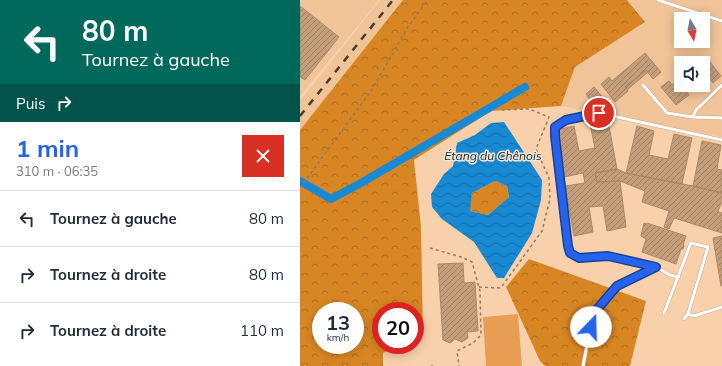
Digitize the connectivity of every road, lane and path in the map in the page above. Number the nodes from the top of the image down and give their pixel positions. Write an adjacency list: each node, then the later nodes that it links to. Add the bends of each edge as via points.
1 (428, 0): 12 (path, via 408,27 371,91)
2 (658, 0): 4 (lane)
3 (674, 0): 4 (lane)
4 (670, 4): 5 (lane)
5 (722, 21)
6 (643, 85): 9 (lane, via 667,113)
7 (722, 85): 9 (lane, via 696,110)
8 (500, 110): 16 (path, via 529,109 549,118 536,149 549,178 550,199 542,231 503,285 500,288)
9 (693, 117): 10 (lane)
10 (722, 118)
11 (722, 140): 14 (lane, via 599,113 566,120 555,127 570,253 579,258 608,256)
12 (300, 188)
13 (430, 248): 16 (path, via 472,262)
14 (656, 267): 15 (lane); 22 (lane, via 617,286 593,314)
15 (679, 277): 18 (lane); 19 (lane, via 691,243 708,247)
16 (479, 287): 21 (path, via 481,335 473,343 457,351)
17 (722, 307): 19 (lane, via 694,316)
18 (664, 313)
19 (688, 314): 20 (lane)
20 (684, 319)
21 (459, 366)
22 (583, 366)

